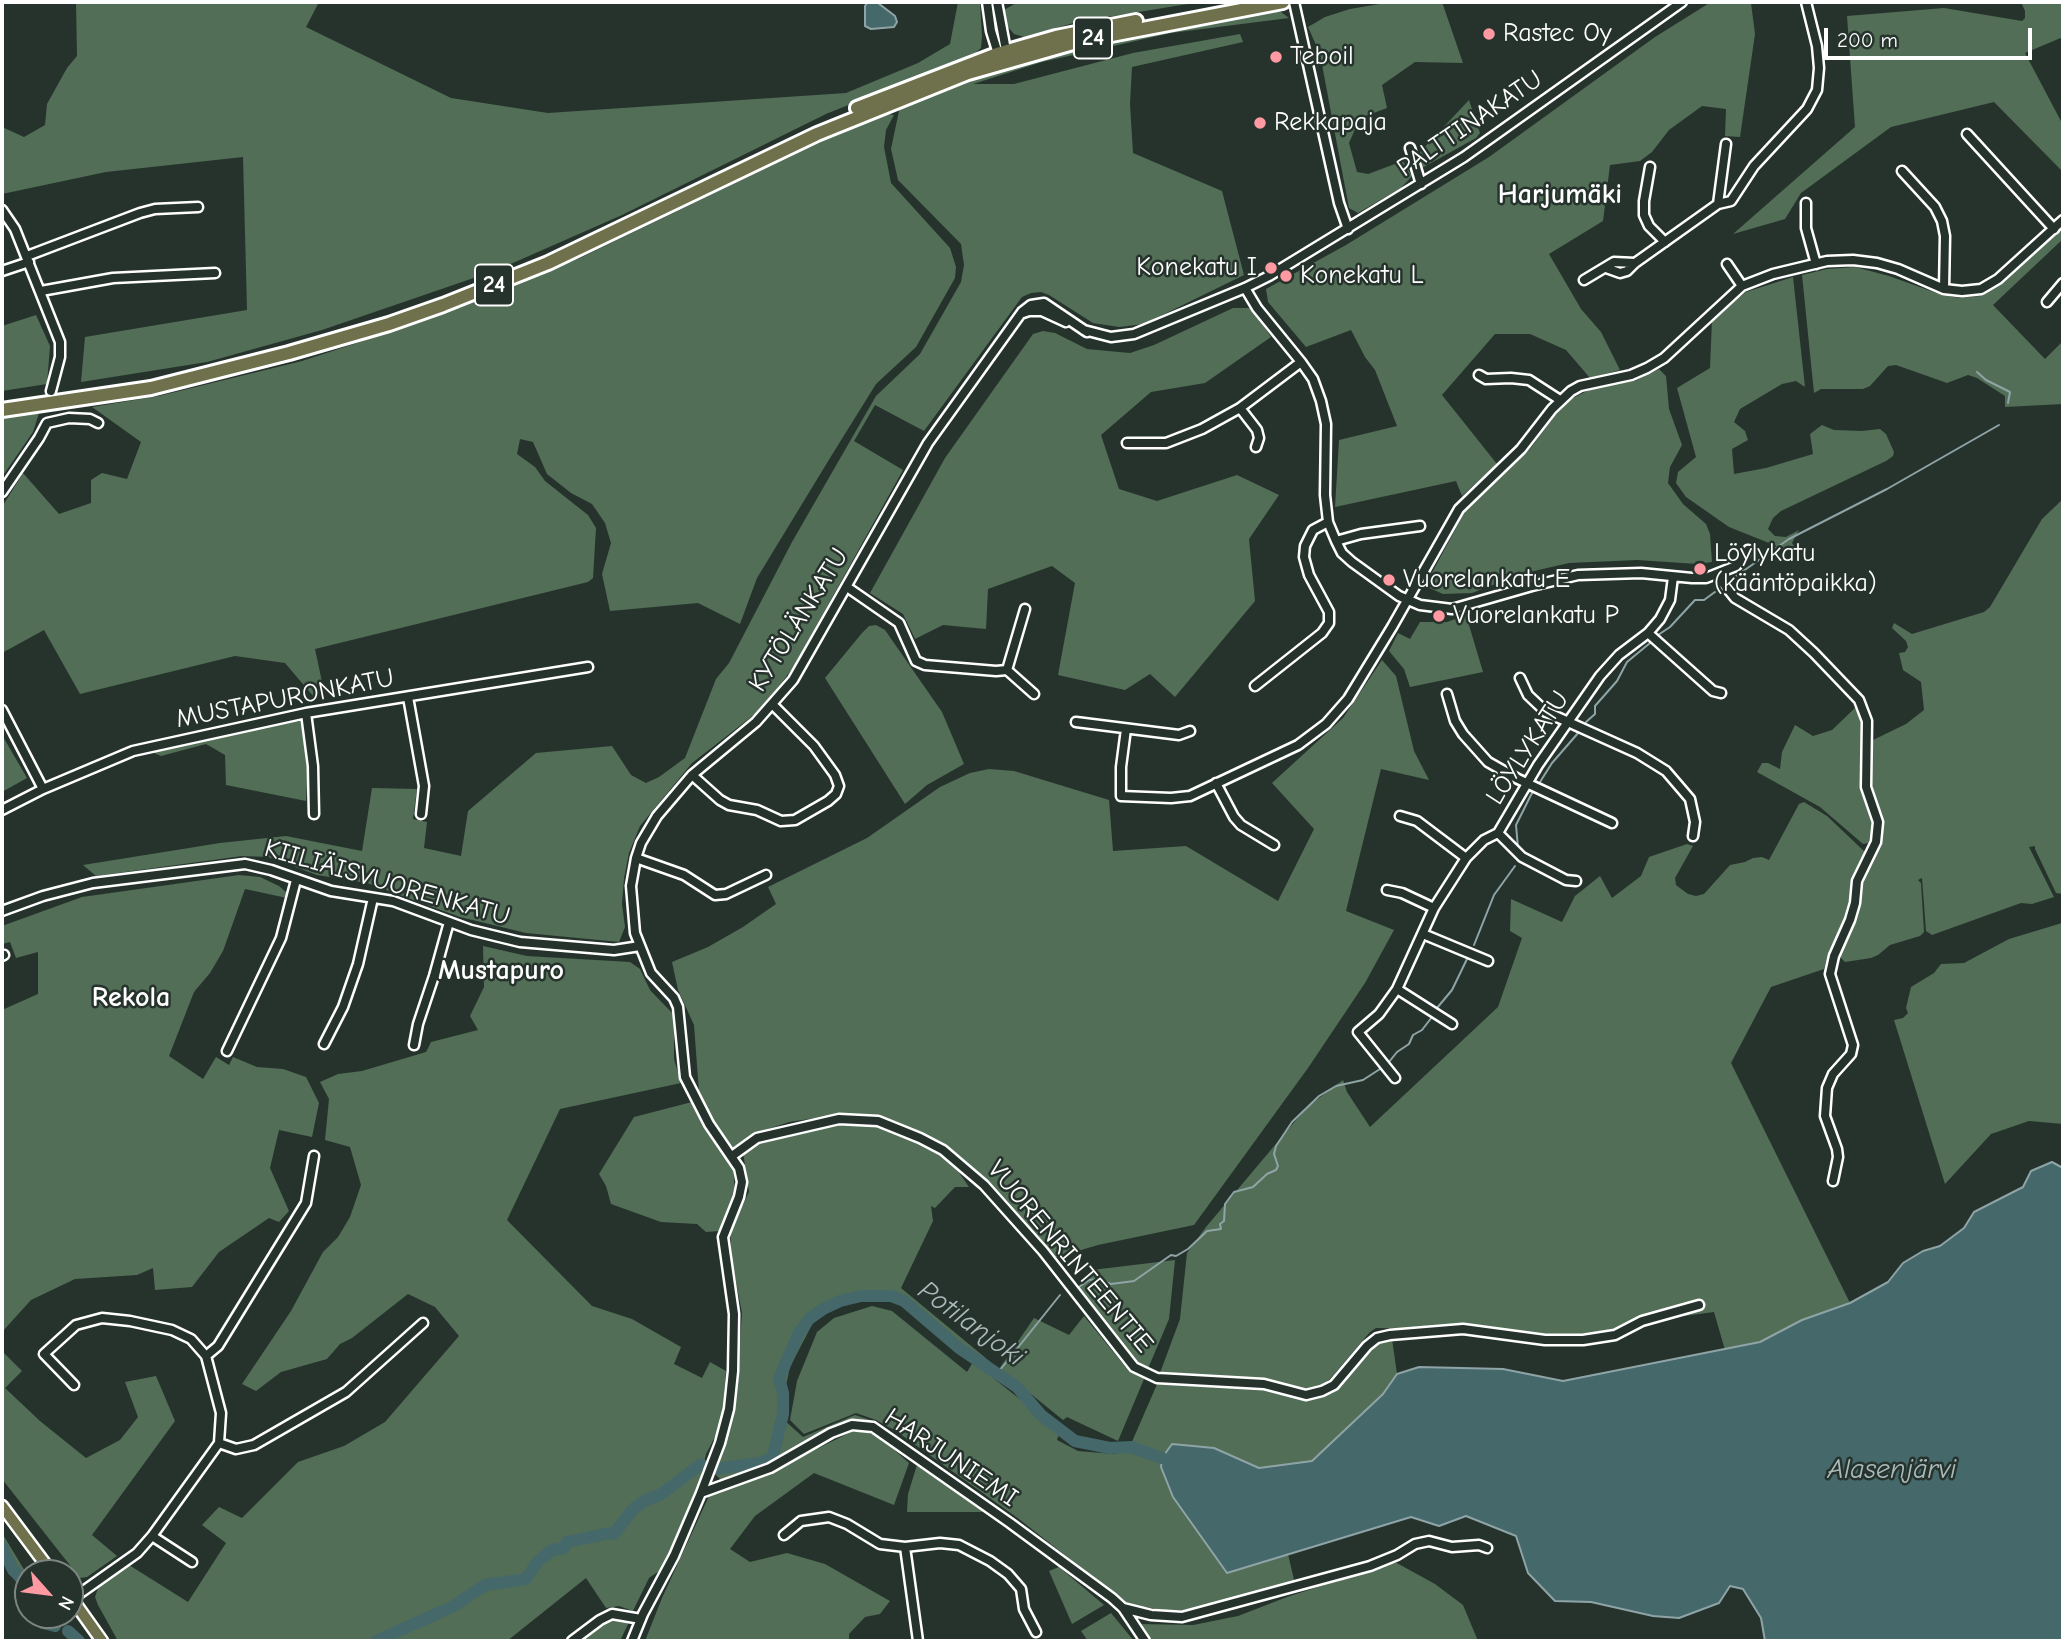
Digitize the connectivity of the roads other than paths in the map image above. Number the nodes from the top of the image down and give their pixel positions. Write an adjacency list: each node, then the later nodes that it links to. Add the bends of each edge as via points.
1 (987, 2): 8 (street)
2 (997, 2): 8 (street)
3 (1240, 2): 8 (highway, 24, via 1118,24)
4 (1283, 2): 8 (highway, 24)
5 (1294, 2): 20 (street)
6 (1682, 2): 14 (street, PALTTINAKATU)
7 (1806, 2): 16 (street, via 1817,46 1817,90 1807,108 1754,166 1738,193 1731,201)
8 (1003, 56): 37 (highway, 24, via 758,161 593,243 492,286 351,336)
9 (1967, 134): 21 (street)
10 (1726, 144): 16 (street)
11 (1410, 148): 14 (street)
12 (1650, 167): 22 (street, via 1644,215)
13 (1902, 171): 32 (street, via 1942,221)
14 (1421, 184): 20 (street, PALTTINAKATU)
15 (1806, 203): 25 (street, via 1806,229)
16 (1718, 204): 22 (street)
17 (198, 207): 23 (street, via 140,213)
18 (2, 210): 23 (street)
19 (2063, 220): 21 (street)
20 (1348, 229): 31 (street, PALTTINAKATU)
21 (2054, 229): 32 (street, via 1981,289)
22 (1665, 242): 28 (street, via 1635,263 1619,261)
23 (28, 259): 26 (street); 33 (street)
24 (1727, 264): 30 (street)
25 (1816, 264): 30 (street); 32 (street, via 1877,263)
26 (2, 271)
27 (215, 273): 33 (street, via 113,278)
28 (1584, 280)
29 (2063, 283): 34 (street)
30 (1742, 286): 40 (street, via 1664,358 1630,375 1580,386)
31 (1245, 288): 35 (street, PALTTINAKATU, via 1134,334 1111,337 1087,331); 36 (street)
32 (1944, 289)
33 (41, 291): 39 (street, via 61,349)
34 (2047, 302)
35 (1054, 312): 54 (street, KYTÖLÄNKATU, via 1050,304 1038,302 1018,318 928,443)
36 (1301, 362): 42 (street); 48 (street, via 1313,379 1326,424)
37 (216, 371): 41 (highway, 24); 43 (highway, 24, via 150,388)
38 (1479, 375): 40 (street, via 1528,380)
39 (51, 391)
40 (1560, 400): 55 (street, via 1521,449 1459,509)
41 (2, 402)
42 (1240, 408): 45 (street, via 1166,443); 46 (street, via 1257,430)
43 (2, 410)
44 (99, 423): 47 (street, via 69,418 47,423)
45 (1127, 443)
46 (1256, 447)
47 (2, 492)
48 (1328, 522): 50 (street); 61 (street, via 1313,530 1304,557 1329,612 1329,623)
49 (1420, 526): 50 (street)
50 (1336, 541): 55 (street, via 1352,562)
51 (1748, 550): 52 (street, via 1736,566)
52 (1719, 574): 53 (street); 106 (street, via 1735,598 1801,639 1859,700 1867,721 1866,787 1878,822 1876,842 1857,881 1850,920 1830,974 1853,1045 1827,1088 1825,1116 1838,1157)
53 (1674, 577): 55 (street, via 1578,575 1452,609); 57 (street, LÖYLYKATU, via 1666,610)
54 (846, 587): 59 (street, via 899,623 916,661); 66 (street, KYTÖLÄNKATU, via 793,680)
55 (1408, 601): 75 (street, via 1348,699 1326,724 1298,745)
56 (1025, 609): 59 (street)
57 (1648, 633): 62 (street, via 1713,691); 69 (street, LÖYLYKATU, via 1610,665)
58 (587, 667): 65 (street, MUSTAPURONKATU)
59 (1007, 670): 63 (street)
60 (1520, 678): 69 (street, via 1539,707)
61 (1255, 685)
62 (1721, 693)
63 (1034, 694)
64 (1447, 694): 74 (street, via 1455,721 1482,757)
65 (408, 697): 68 (street, MUSTAPURONKATU); 79 (street, via 424,786)
66 (773, 705): 73 (street, KYTÖLÄNKATU); 73 (street, via 814,746 835,775 839,786 828,801 795,820 781,821 729,805)
67 (2, 710): 76 (street)
68 (306, 713): 76 (street, MUSTAPURONKATU, via 133,751); 78 (street)
69 (1568, 721): 74 (street, LÖYLYKATU); 83 (street, via 1666,771 1690,799)
70 (1076, 722): 71 (street)
71 (1126, 729): 72 (street, via 1178,735); 75 (street, via 1121,796 1181,798)
72 (1190, 731)
73 (692, 775): 85 (street, KYTÖLÄNKATU, via 657,816)
74 (1527, 782): 81 (street); 82 (street, LÖYLYKATU)
75 (1216, 783): 84 (street, via 1241,825)
76 (43, 789): 77 (street, MUSTAPURONKATU)
77 (2, 810)
78 (314, 814)
79 (421, 814)
80 (1400, 816): 86 (street, via 1417,821)
81 (1612, 823)
82 (1498, 833): 86 (street, LÖYLYKATU); 89 (street, via 1522,857)
83 (1693, 836)
84 (1274, 845)
85 (636, 858): 87 (street, via 684,875 715,895); 96 (street, KYTÖLÄNKATU, via 631,903)
86 (1466, 858): 92 (street, LÖYLYKATU)
87 (766, 875)
88 (296, 880): 91 (street, KIILIÄISVUORENKATU); 93 (street, KIILIÄISVUORENKATU, via 259,866 217,866 93,883); 102 (street, via 281,938)
89 (1576, 881)
90 (1387, 890): 92 (street)
91 (373, 898): 94 (street, KIILIÄISVUORENKATU); 100 (street, via 358,964)
92 (1434, 908): 95 (street, LÖYLYKATU)
93 (2, 911)
94 (449, 922): 96 (street, KIILIÄISVUORENKATU, via 520,943 614,950); 101 (street)
95 (1423, 934): 97 (street); 98 (street, LÖYLYKATU)
96 (640, 946): 105 (street, KYTÖLÄNKATU, via 651,974 678,1007 685,1077)
97 (1488, 961)
98 (1398, 989): 99 (street); 103 (street, LÖYLYKATU, via 1379,1014 1357,1032)
99 (1452, 1024)
100 (324, 1044)
101 (414, 1045)
102 (227, 1051)
103 (1395, 1078)
104 (314, 1156): 109 (street, via 306,1203 218,1346)
105 (732, 1156): 107 (street, VUORENRINTEENTIE, via 757,1138 839,1119 878,1121 943,1150 984,1185 1043,1251 1133,1367 1157,1378 1264,1384 1306,1395 1334,1385 1367,1346 1390,1335 1463,1329 1545,1340 1583,1339 1615,1335 1642,1321); 112 (street, via 742,1182 723,1237 734,1314 733,1371 729,1409)
106 (1833, 1181)
107 (1699, 1305)
108 (423, 1323): 111 (street, via 346,1392 254,1445 236,1449)
109 (206, 1356): 110 (street, via 191,1339 172,1330 102,1318 76,1325 44,1354); 111 (street, via 220,1413)
110 (74, 1385)
111 (219, 1443): 115 (street)
112 (701, 1493): 121 (street, HARJUNIEMI, via 771,1468 831,1433 852,1425 873,1427); 123 (street)
113 (2, 1506): 118 (main road)
114 (784, 1535): 116 (street, via 801,1521 829,1517 880,1544)
115 (152, 1536): 119 (street); 120 (street, via 137,1553)
116 (905, 1548): 124 (street, via 959,1545 990,1561 1021,1589 1024,1609); 128 (street)
117 (1487, 1548): 121 (street, HARJUNIEMI, via 1429,1541 1415,1544 1370,1566 1182,1617)
118 (42, 1559)
119 (192, 1562)
120 (84, 1589)
121 (1123, 1608): 129 (street, HARJUNIEMI)
122 (84, 1616): 125 (main road)
123 (641, 1619): 126 (street, via 612,1614); 127 (street)
124 (1036, 1632)
125 (102, 1641)
126 (572, 1641)
127 (632, 1641)
128 (918, 1641)
129 (1144, 1641)

